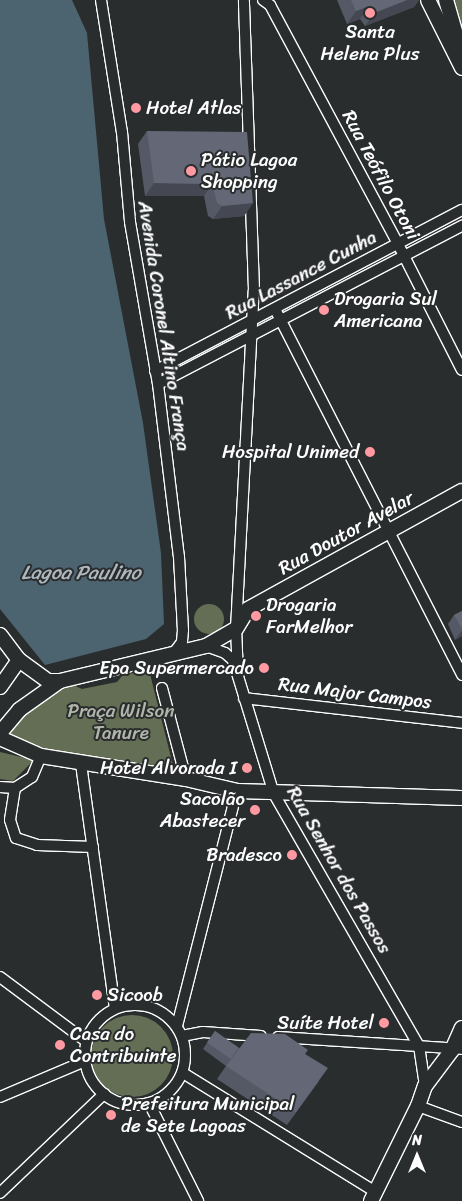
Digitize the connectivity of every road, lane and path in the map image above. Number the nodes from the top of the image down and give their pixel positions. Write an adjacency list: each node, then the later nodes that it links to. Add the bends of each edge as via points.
1 (101, 0): 17 (street, Avenida Coronel Altino França, via 122,132 130,222)
2 (246, 0): 13 (street, Rua Senhor dos Passos, via 254,290)
3 (263, 0): 10 (street, Rua Teófilo Otoni, via 270,6)
4 (428, 0): 7 (main road)
5 (446, 0): 6 (main road)
6 (462, 56)
7 (462, 68)
8 (462, 210): 10 (street, Rua Lassance Cunha)
9 (462, 226): 11 (street, Rua Lassance Cunha)
10 (398, 244): 11 (street, Rua Teófilo Otoni); 12 (street, Rua Lassance Cunha)
11 (405, 257): 14 (street, Rua Lassance Cunha); 16 (street, Rua Teófilo Otoni)
12 (274, 308): 13 (street, Rua Lassance Cunha); 14 (street)
13 (252, 320): 15 (street, Rua Senhor dos Passos); 17 (street, Rua Lassance Cunha)
14 (281, 320): 15 (street, Rua Lassance Cunha); 20 (street)
15 (251, 335): 18 (street, Rua Lassance Cunha); 21 (street, Rua Senhor dos Passos)
16 (462, 370)
17 (156, 371): 18 (street, Avenida Coronel Altino França)
18 (158, 384): 24 (street, Avenida Coronel Altino França, via 179,557 183,630 182,642)
19 (462, 491): 20 (main road, Rua Doutor Avelar)
20 (390, 529): 21 (main road, Rua Doutor Avelar, via 248,610); 27 (street)
21 (236, 629): 23 (main road); 26 (street, Rua Senhor dos Passos)
22 (0, 635): 25 (main road)
23 (206, 646): 24 (main road); 26 (street, Rua Senhor dos Passos, via 225,653 233,660)
24 (173, 654): 28 (main road)
25 (19, 660): 28 (main road, via 35,675 48,681); 29 (main road)
26 (238, 674): 31 (street, Rua Senhor dos Passos)
27 (462, 675)
28 (60, 681): 33 (main road, via 20,710)
29 (0, 687)
30 (162, 688): 37 (street)
31 (244, 698): 32 (street, Rua Major Campos); 41 (street, Rua Senhor dos Passos)
32 (462, 723)
33 (0, 733)
34 (0, 738): 35 (main road)
35 (40, 756): 36 (main road); 39 (street, via 32,777)
36 (80, 764): 37 (main road); 43 (street)
37 (186, 779): 40 (main road)
38 (0, 788): 39 (street)
39 (15, 788): 43 (street, via 10,820 16,838 37,845)
40 (238, 791): 41 (main road); 46 (street)
41 (274, 794): 42 (main road); 50 (street, Rua Senhor dos Passos)
42 (462, 798)
43 (93, 846): 45 (street)
44 (0, 977): 49 (street)
45 (115, 1008): 46 (street, via 138,1004 153,1008); 49 (street, via 94,1025)
46 (177, 1026): 48 (street)
47 (462, 1028): 51 (main road)
48 (182, 1036): 50 (street, via 203,1032); 53 (street, via 186,1048)
49 (86, 1041): 52 (street)
50 (419, 1046): 51 (street); 54 (street, Rua Senhor dos Passos)
51 (457, 1050): 54 (main road)
52 (85, 1061): 55 (street, via 88,1074); 56 (street)
53 (183, 1073): 57 (street, via 169,1092); 61 (street)
54 (425, 1086): 58 (main road)
55 (104, 1094): 57 (street, via 118,1102); 60 (street)
56 (0, 1097)
57 (149, 1103): 62 (street)
58 (418, 1106): 59 (street); 61 (main road)
59 (462, 1122)
60 (0, 1193)
61 (373, 1196)
62 (198, 1201)

